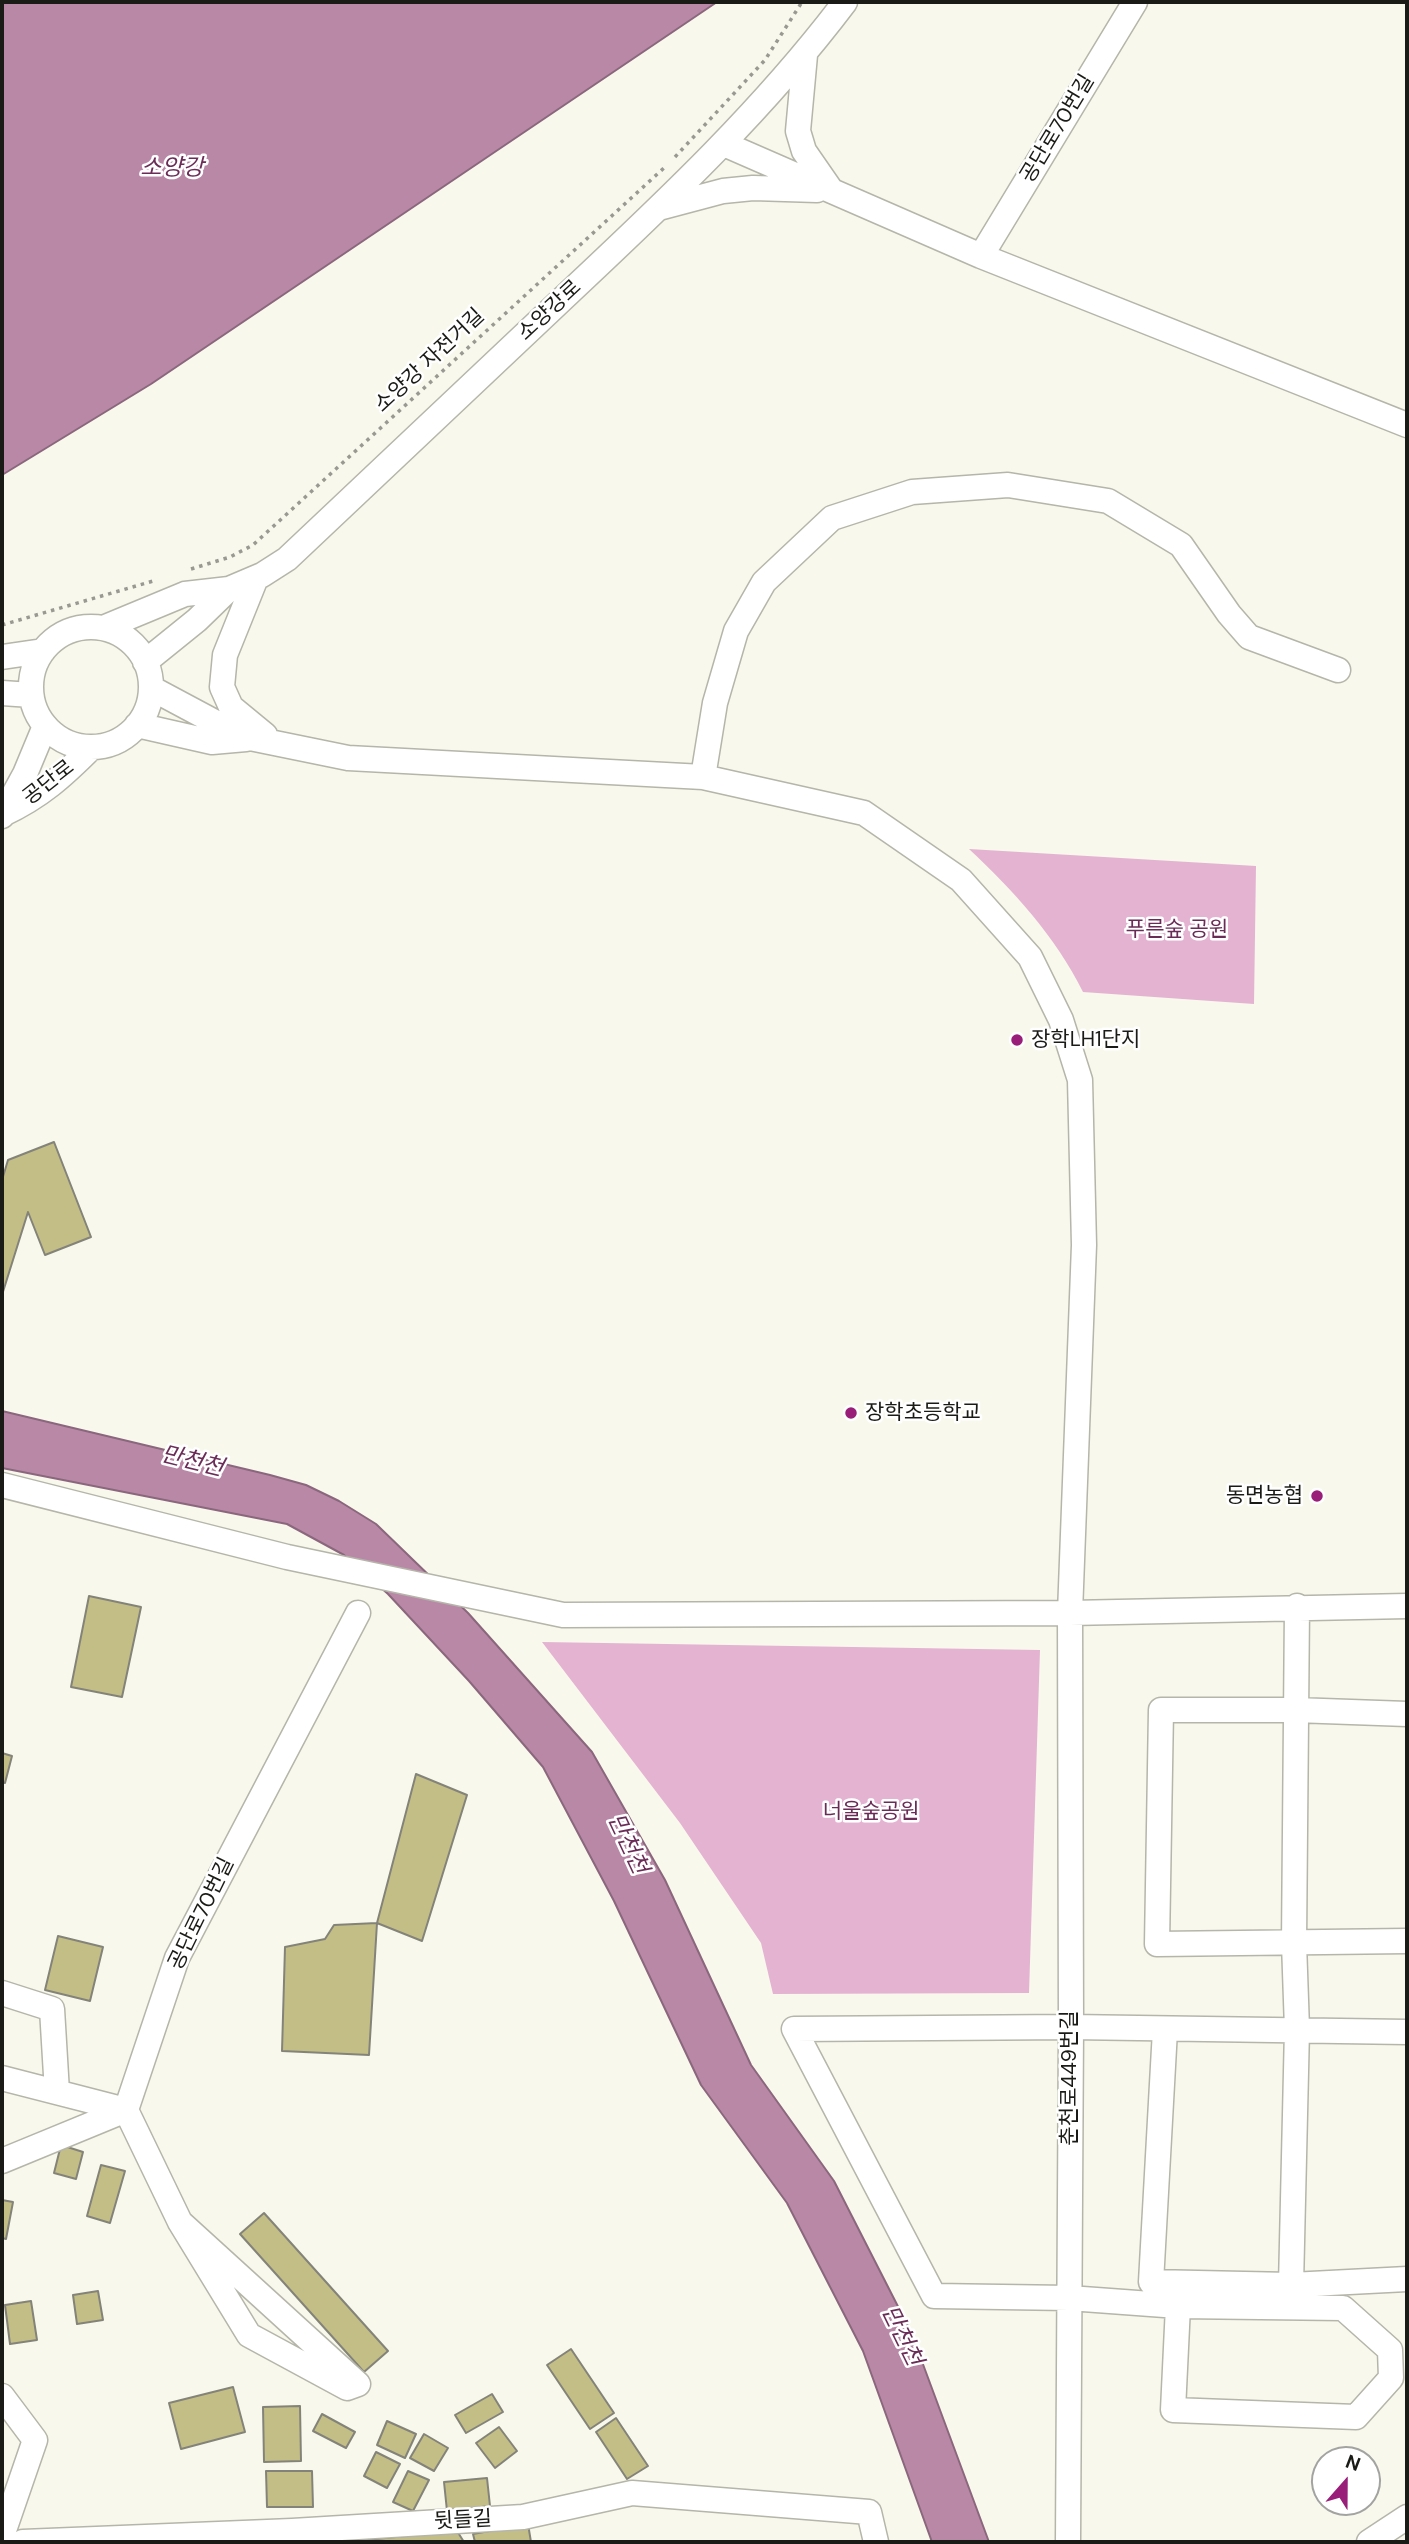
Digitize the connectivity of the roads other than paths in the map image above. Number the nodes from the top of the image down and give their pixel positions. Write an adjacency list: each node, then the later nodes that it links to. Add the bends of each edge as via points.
1 (845, 2): 3 (street, 소양강로)
2 (1135, 2): 7 (street, 공단로70번길)
3 (805, 55): 4 (street, 소양강로); 5 (street, via 799,131 804,151)
4 (724, 144): 5 (street); 6 (street, 소양강로)
5 (832, 191): 6 (street, via 753,188); 7 (street)
6 (659, 208): 9 (street, 소양강로, via 287,559)
7 (981, 256): 8 (street)
8 (1402, 420)
9 (256, 578): 10 (street, 소양강로); 22 (street, via 225,655 222,687 231,707)
10 (229, 589): 11 (street, 소양강로, via 185,593); 14 (street, 소양강로)
11 (103, 628): 12 (street, via 64,633); 14 (street, via 128,640)
12 (43, 650): 13 (street); 18 (street, via 32,675)
13 (2, 657)
14 (145, 662): 16 (street)
15 (1338, 670): 24 (street, via 1249,638 1181,545 1108,501 1009,485 912,492 832,518 764,582 736,631 715,703)
16 (151, 688): 19 (street); 21 (street)
17 (2, 693): 18 (street)
18 (31, 695): 20 (street)
19 (137, 725): 21 (street, via 212,742); 23 (street, via 117,741)
20 (45, 726): 23 (street, via 66,742); 25 (street, 공단로, via 25,774)
21 (250, 738): 22 (street, 춘천로449번길)
22 (277, 743): 24 (street, 춘천로449번길, via 348,758)
23 (92, 747): 25 (street, 공단로, via 30,802)
24 (703, 777): 30 (street, 춘천로449번길, via 864,813 961,880 1030,957 1061,1020 1080,1080 1084,1245)
25 (2, 810)
26 (2, 1485): 30 (street, via 287,1557 563,1615)
27 (1297, 1606): 28 (street); 30 (street); 31 (street)
28 (1407, 1606)
29 (358, 1613): 42 (street, 공단로70번길, via 177,1958)
30 (1070, 1613): 36 (street, 춘천로449번길)
31 (1295, 1710): 32 (street); 34 (street); 34 (street, via 1161,1710 1157,1944)
32 (1407, 1714)
33 (1407, 1941): 34 (street)
34 (1294, 1943): 37 (street)
35 (2, 1993): 41 (street, via 52,2009)
36 (1071, 2027): 38 (street); 47 (street, 춘천로449번길); 47 (street, via 794,2029 934,2297)
37 (1297, 2029): 38 (street); 39 (street); 46 (street)
38 (1165, 2030): 46 (street, via 1151,2282)
39 (1407, 2032)
40 (2, 2078): 41 (street)
41 (57, 2092): 42 (street)
42 (126, 2110): 43 (street); 44 (street)
43 (2, 2161)
44 (180, 2222): 44 (street, via 249,2335 347,2388 358,2384)
45 (1407, 2279): 46 (street)
46 (1291, 2285)
47 (1069, 2298): 48 (street); 54 (street, 춘천로449번길)
48 (1178, 2306): 48 (street, via 1343,2308 1390,2350 1391,2378 1356,2417 1173,2410)
49 (2, 2396): 51 (street, via 35,2440)
50 (1407, 2517): 55 (street)
51 (2, 2536)
52 (23, 2542): 53 (street, 뒷들길, via 523,2518 632,2493 869,2512)
53 (876, 2542)
54 (1069, 2542)
55 (1369, 2542)

